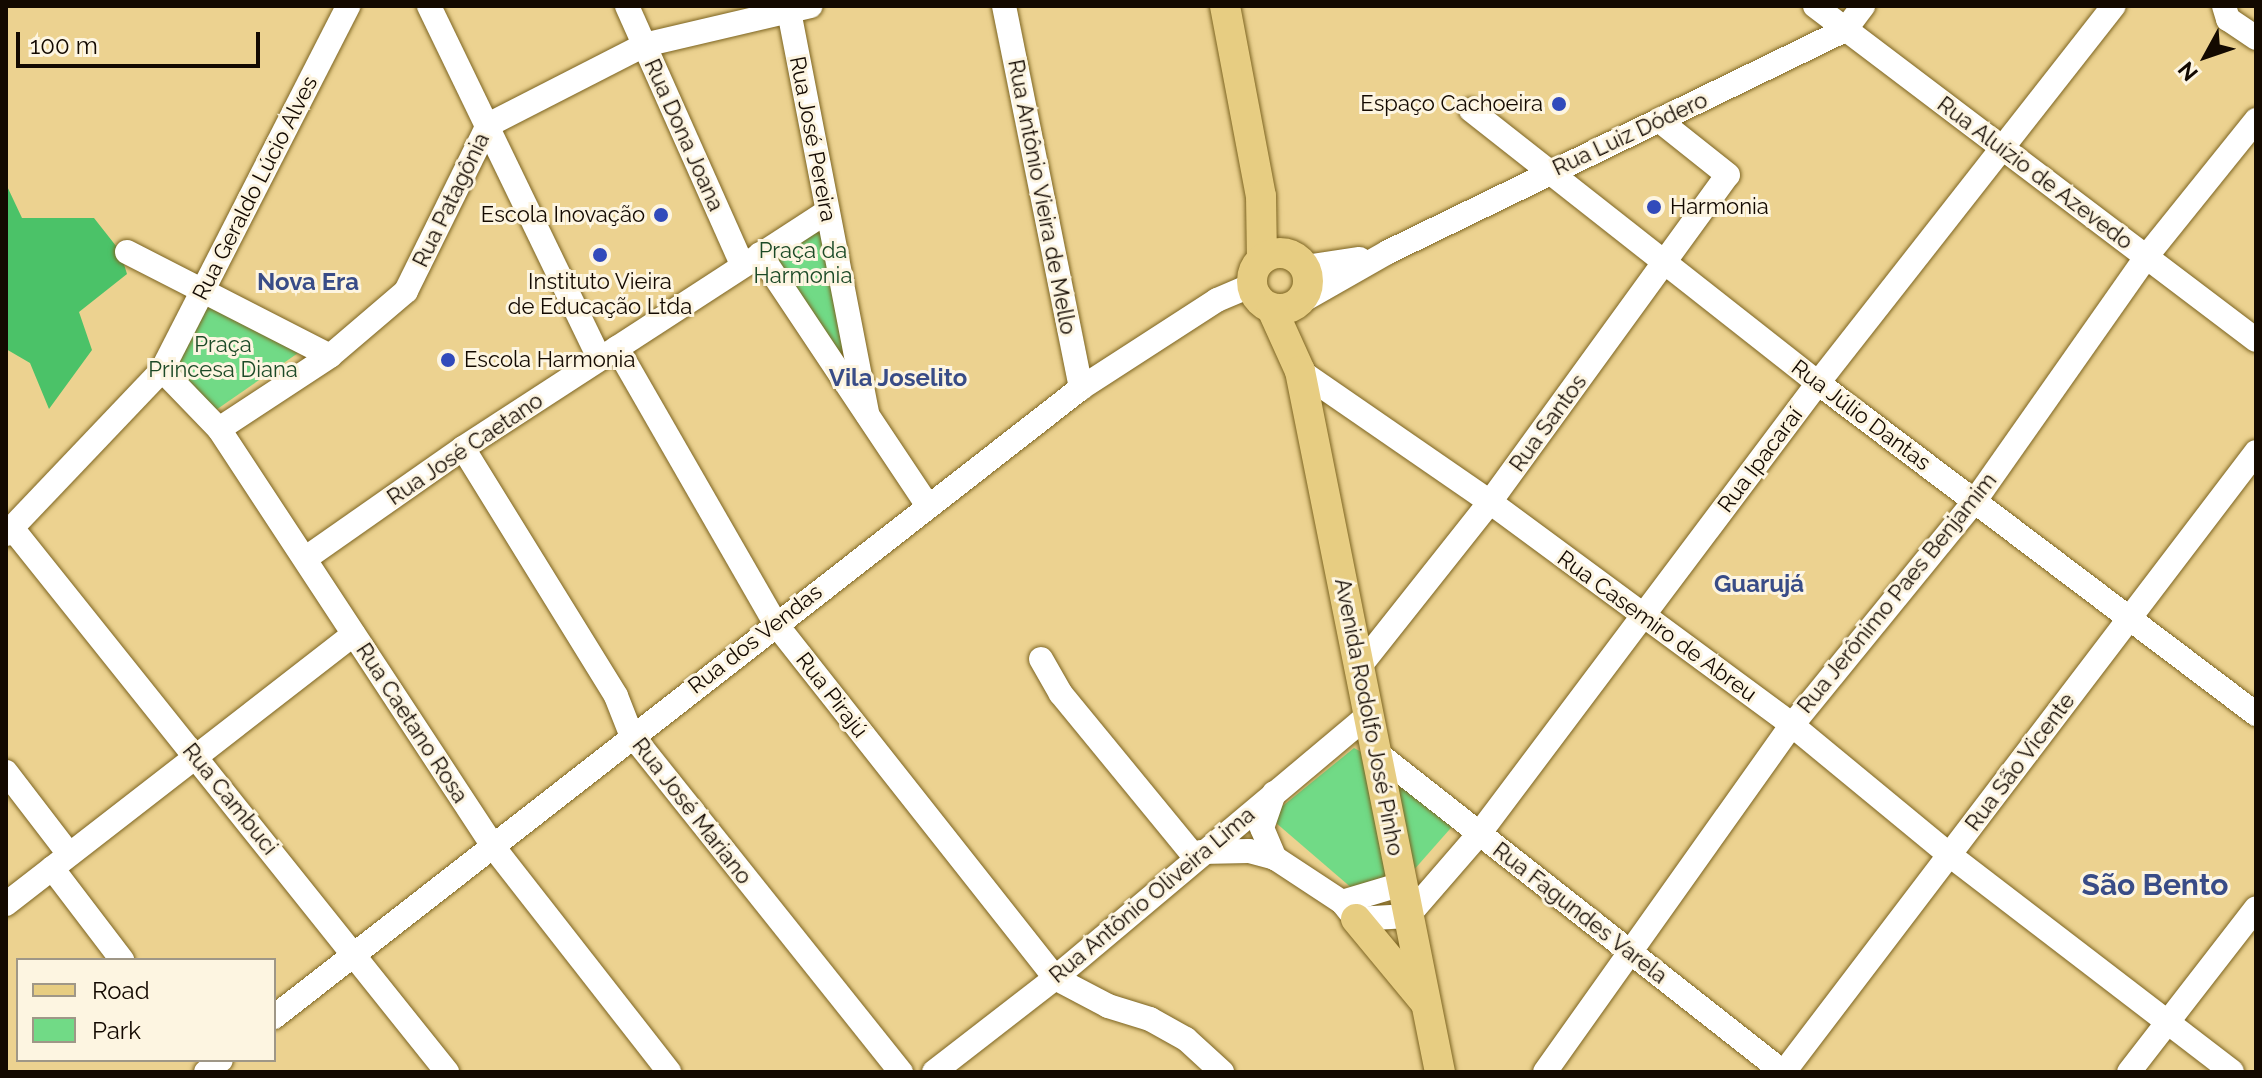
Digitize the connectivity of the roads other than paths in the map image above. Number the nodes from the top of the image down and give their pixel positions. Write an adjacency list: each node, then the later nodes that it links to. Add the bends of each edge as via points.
1 (348, 6): 29 (street, Rua Geraldo Lúcio Alves)
2 (429, 6): 17 (street, Rua Pirajú)
3 (627, 6): 13 (street, Rua Dona Joana)
4 (1004, 6): 37 (street, Rua Antônio Vieira de Mello)
5 (1225, 6): 20 (main road)
6 (1815, 6): 11 (street, Rua Aluízio de Azevedo)
7 (1863, 6): 11 (street, Rua Luiz Dódero)
8 (2114, 6): 18 (street, Rua Ipacaraí)
9 (796, 7): 13 (street, Rua Patagônia); 21 (street, Rua José Pereira)
10 (2224, 10): 12 (street)
11 (1845, 30): 16 (street, Rua Luiz Dódero); 18 (street, Rua Aluízio de Azevedo)
12 (2256, 38)
13 (644, 45): 17 (street, Rua Patagônia); 25 (street, Rua Dona Joana)
14 (1471, 110): 19 (street, Rua Júlio Dantas)
15 (2256, 120): 24 (street, Rua Jerônimo Paes Benjamim)
16 (1660, 121): 19 (street, Rua Luiz Dódero); 27 (street, Rua Santos, via 1728,175)
17 (488, 125): 32 (street, Rua Pirajú); 33 (street, Rua Patagônia, via 406,291)
18 (2003, 147): 24 (street, Rua Aluízio de Azevedo); 36 (street, Rua Ipacaraí)
19 (1551, 172): 23 (street, Rua Luiz Dódero); 27 (street, Rua Júlio Dantas)
20 (1261, 196): 26 (main road); 28 (main road)
21 (826, 212): 25 (street, Rua José Caetano); 38 (street, Rua José Pereira)
22 (127, 252): 29 (street)
23 (1388, 252): 26 (street, Rua Luiz Dódero); 30 (street, Rua Luiz Dódero)
24 (2146, 257): 31 (street, Rua Aluízio de Azevedo); 43 (street, Rua Jerônimo Paes Benjamim)
25 (751, 259): 32 (street, Rua José Caetano); 38 (street, Rua Dona Joana)
26 (1299, 262): 28 (main road, via 1276,253); 30 (main road, via 1308,287)
27 (1666, 262): 36 (street, Rua Júlio Dantas); 42 (street, Rua Santos)
28 (1257, 272): 30 (main road, Avenida Rodolfo José Pinho); 37 (street, Rua dos Vendas)
29 (203, 291): 33 (street); 35 (street, Rua Geraldo Lúcio Alves)
30 (1290, 305): 34 (main road, Avenida Rodolfo José Pinho)
31 (2256, 340)
32 (608, 353): 40 (street, Rua José Caetano); 49 (street, Rua Pirajú)
33 (330, 356): 39 (street, Rua Patagônia)
34 (1298, 366): 42 (street, Rua Casemiro de Abreu); 52 (main road, Avenida Rodolfo José Pinho)
35 (162, 370): 39 (street, Rua Caetano Rosa); 45 (street, Rua Geraldo Lúcio Alves)
36 (1818, 383): 43 (street, Rua Júlio Dantas); 47 (street, Rua Ipacaraí)
37 (1081, 388): 44 (street, Rua dos Vendas)
38 (867, 414): 44 (street, Rua Dona Joana)
39 (219, 429): 46 (street, Rua Caetano Rosa)
40 (463, 448): 46 (street, Rua José Caetano); 56 (street, Rua José Mariano, via 616,696)
41 (2256, 452): 48 (street, Rua São Vicente)
42 (1490, 502): 47 (street, Rua Casemiro de Abreu); 52 (street, Rua Santos)
43 (1974, 502): 48 (street, Rua Júlio Dantas); 55 (street, Rua Jerônimo Paes Benjamim)
44 (928, 506): 49 (street, Rua dos Vendas)
45 (9, 531): 58 (street, Rua Cambuci)
46 (306, 558): 50 (street, Rua Caetano Rosa)
47 (1641, 617): 55 (street, Rua Casemiro de Abreu); 61 (street, Rua Ipacaraí)
48 (2129, 617): 53 (street, Rua Júlio Dantas); 64 (street, Rua São Vicente)
49 (775, 623): 56 (street, Rua dos Vendas); 75 (street, Rua Pirajú)
50 (354, 634): 58 (street); 62 (street, Rua Caetano Rosa)
51 (1041, 659): 63 (street, via 1061,694)
52 (1360, 666): 54 (main road, Avenida Rodolfo José Pinho)
53 (2256, 714)
54 (1368, 715): 57 (main road, Avenida Rodolfo José Pinho); 60 (street, Rua Antônio Oliveira Lima)
55 (1792, 725): 64 (street, Rua Casemiro de Abreu); 73 (street, Rua Jerônimo Paes Benjamim)
56 (631, 734): 62 (street, Rua dos Vendas); 81 (street, Rua José Mariano)
57 (1377, 753): 61 (street, Rua Fagundes Varela); 67 (main road, Avenida Rodolfo José Pinho)
58 (198, 758): 66 (street); 72 (street, Rua Cambuci)
59 (6, 772): 66 (street)
60 (1275, 791): 63 (street, Rua Antônio Oliveira Lima); 65 (street, via 1262,828)
61 (1479, 834): 71 (street, Rua Ipacaraí); 73 (street, Rua Fagundes Varela)
62 (495, 849): 72 (street, Rua dos Vendas); 80 (street, Rua Caetano Rosa)
63 (1198, 854): 65 (street, via 1249,851); 75 (street, Rua Antônio Oliveira Lima)
64 (1951, 856): 78 (street, Rua Casemiro de Abreu); 86 (street, Rua São Vicente)
65 (1275, 858): 70 (street)
66 (60, 861): 68 (street); 74 (street)
67 (1402, 884): 70 (street); 71 (main road, Avenida Rodolfo José Pinho)
68 (6, 904)
69 (2256, 908): 78 (street)
70 (1349, 910): 71 (street); 76 (main road)
71 (1408, 916): 76 (main road, Avenida Rodolfo José Pinho)
72 (353, 953): 77 (street, Rua dos Vendas); 79 (street, Rua Cambuci)
73 (1631, 954): 85 (street, Rua Jerônimo Paes Benjamim); 86 (street, Rua Fagundes Varela)
74 (121, 958)
75 (1055, 978): 82 (street, Rua Antônio Oliveira Lima); 83 (street, via 1186,1039)
76 (1426, 1004): 84 (main road, Avenida Rodolfo José Pinho)
77 (276, 1015)
78 (2168, 1021): 87 (street); 88 (street, Rua Casemiro de Abreu)
79 (447, 1072)
80 (669, 1072)
81 (901, 1072)
82 (934, 1072)
83 (1222, 1072)
84 (1440, 1072)
85 (1545, 1072)
86 (1783, 1072)
87 (2129, 1072)
88 (2232, 1072)

